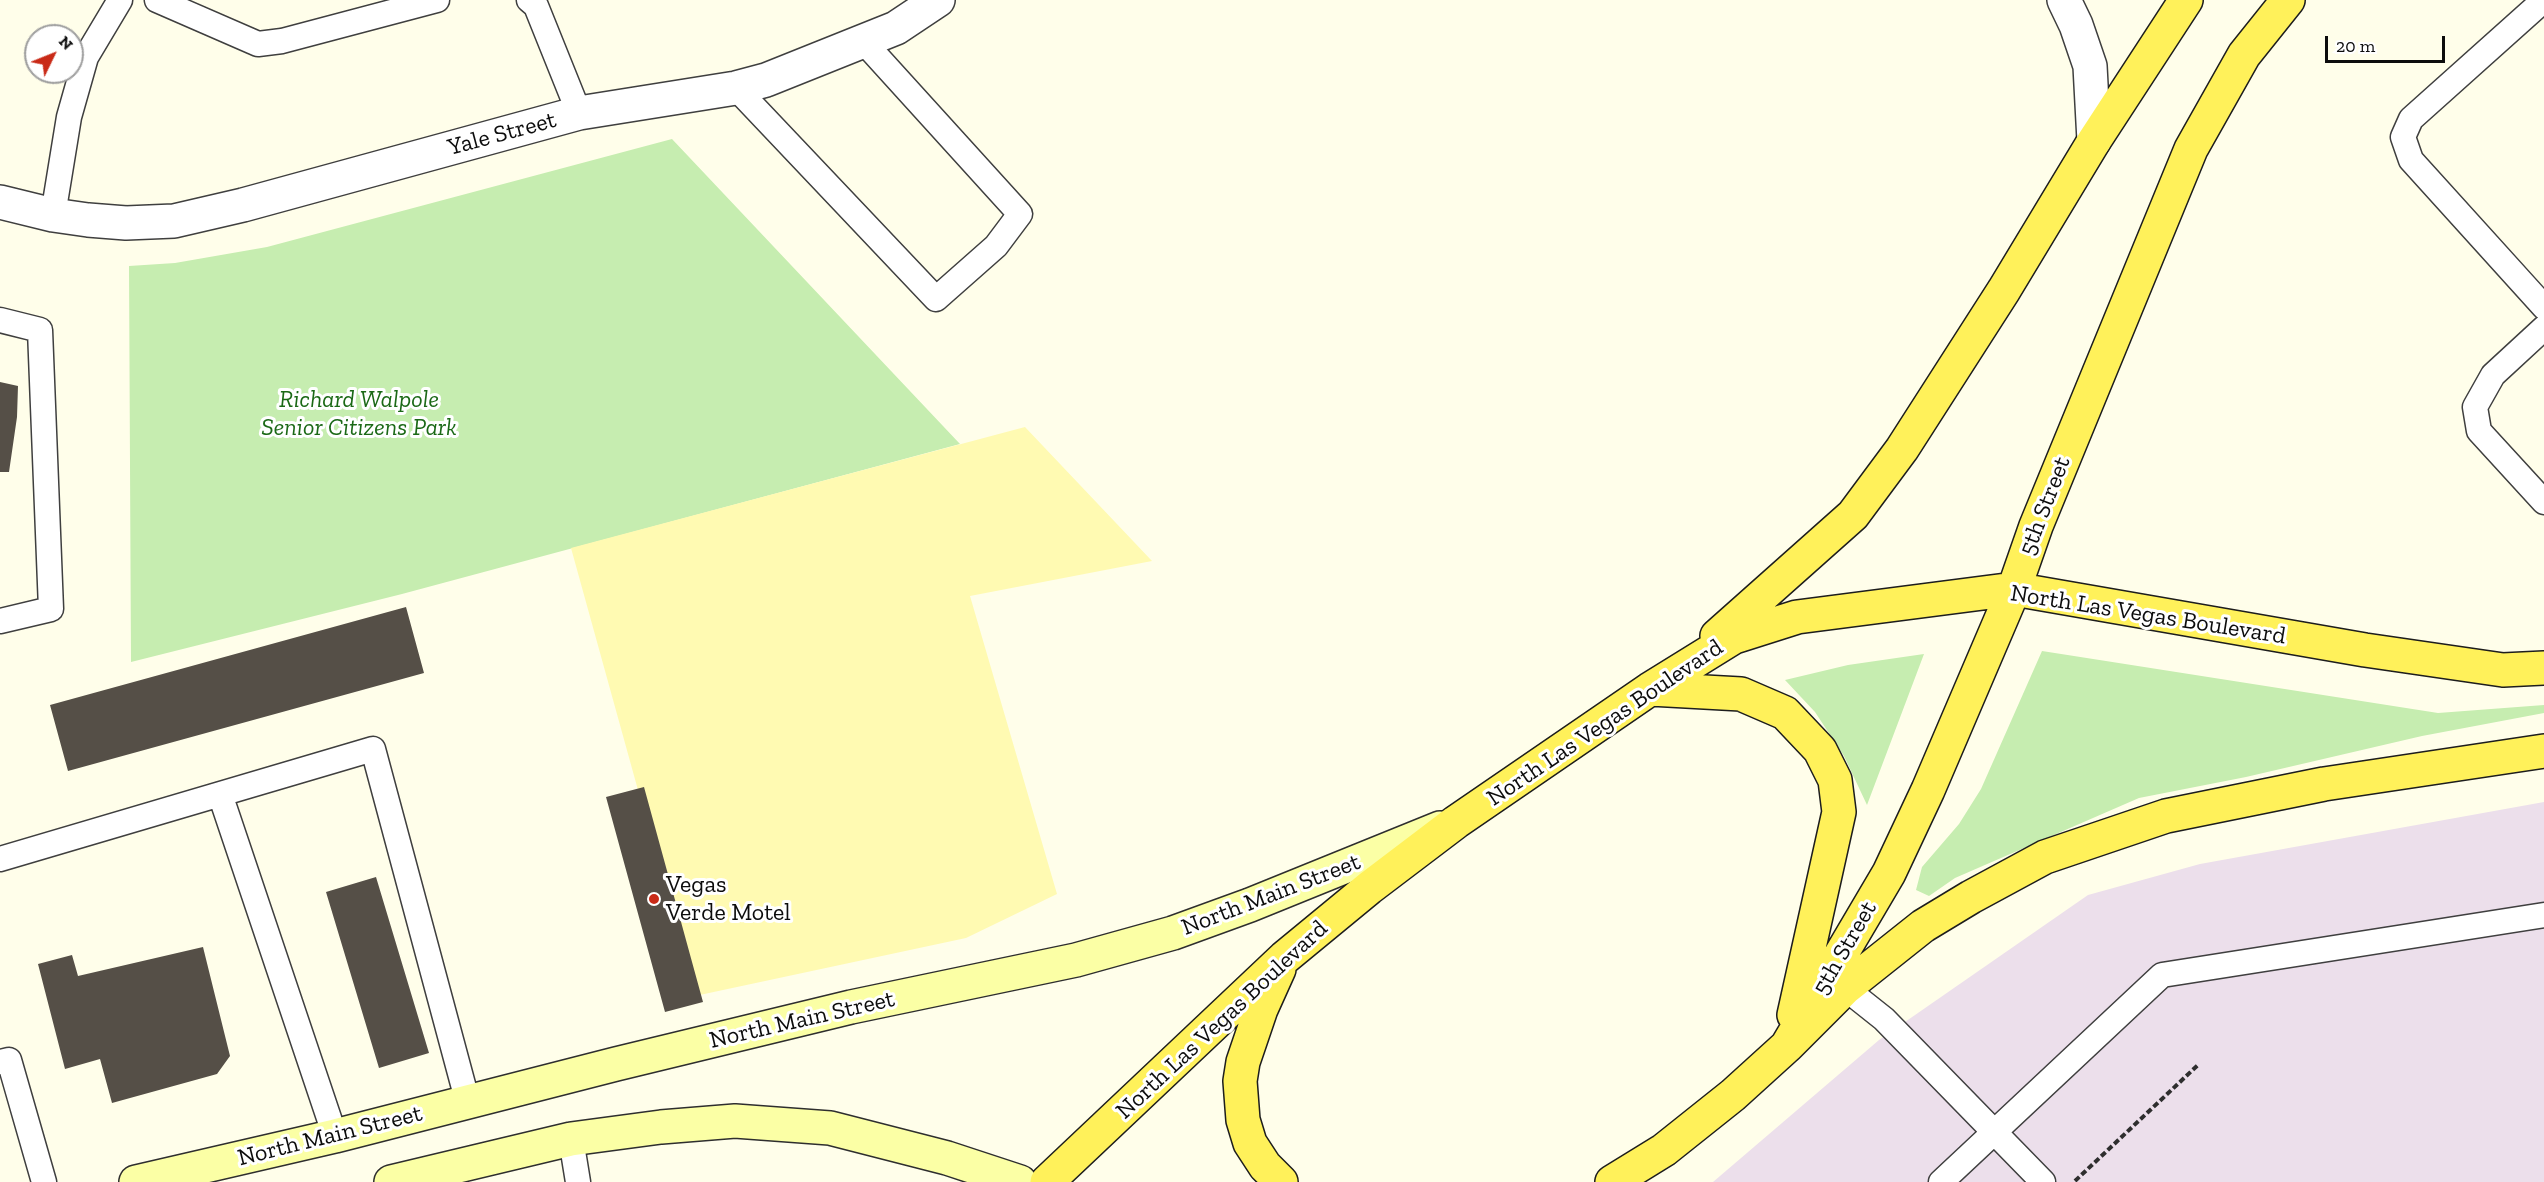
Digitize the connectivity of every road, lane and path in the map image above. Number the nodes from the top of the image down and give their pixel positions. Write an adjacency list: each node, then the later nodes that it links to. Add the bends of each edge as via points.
1 (120, 0): 15 (lane, via 86,57 69,117)
2 (157, 0): 3 (lane, via 258,44)
3 (437, 0)
4 (938, 0): 10 (street, Yale Street, via 896,28)
5 (2064, 0): 13 (street, via 2090,66)
6 (2186, 0): 13 (main road)
7 (2288, 0): 20 (main road, 5th Street, via 2244,55 2191,149 2036,526)
8 (2544, 0): 16 (lane, via 2411,119 2403,137 2411,160)
9 (534, 2): 12 (lane)
10 (863, 41): 11 (street, Yale Street); 11 (lane, via 1020,214 996,246 936,298)
11 (736, 88): 12 (street, Yale Street)
12 (579, 112): 15 (street, Yale Street, via 243,206 174,221 126,223)
13 (2094, 141): 23 (main road, via 1902,449 1853,515 1732,624)
14 (0, 202): 15 (street, Yale Street)
15 (53, 215)
16 (2544, 307)
17 (0, 320): 21 (lane, via 40,330 51,609)
18 (2544, 328): 19 (lane, via 2493,375 2475,407 2479,431)
19 (2544, 502)
20 (2014, 590): 22 (main road, North Las Vegas Boulevard, via 2365,650 2504,670); 23 (main road, North Las Vegas Boulevard, via 1797,617 1734,637); 31 (main road, 5th Street, via 1889,873)
21 (0, 621)
22 (2544, 668)
23 (1650, 689): 26 (main road, North Las Vegas Boulevard); 31 (main road, via 1742,694 1785,713 1820,750 1835,780 1839,812)
24 (2544, 751): 30 (main road, via 2324,784 2166,816 2045,858 1980,892 1923,926)
25 (220, 794): 27 (lane); 34 (lane, via 374,749); 36 (lane)
26 (1456, 822): 29 (main road, North Las Vegas Boulevard); 34 (main road, North Main Street, via 1173,933 1076,960 851,1007)
27 (0, 859)
28 (2544, 915): 35 (lane, via 2162,975)
29 (1284, 958): 43 (main road, North Las Vegas Boulevard); 44 (main road, via 1254,1030 1240,1081 1243,1120 1250,1143)
30 (1845, 988): 31 (main road); 35 (lane, via 1884,1019)
31 (1787, 1046): 45 (main road, via 1664,1150)
32 (0, 1062): 38 (lane, via 9,1060)
33 (2199, 1064): 48 (path)
34 (468, 1103): 36 (main road, North Main Street)
35 (1995, 1131): 46 (lane); 47 (lane)
36 (335, 1136): 39 (main road, North Main Street)
37 (571, 1138): 40 (main road); 41 (lane); 42 (main road, via 735,1121 830,1128 947,1158)
38 (44, 1182)
39 (136, 1182)
40 (391, 1182)
41 (578, 1182)
42 (1020, 1182)
43 (1047, 1182)
44 (1281, 1182)
45 (1612, 1182)
46 (1941, 1182)
47 (2043, 1182)
48 (2074, 1182)

